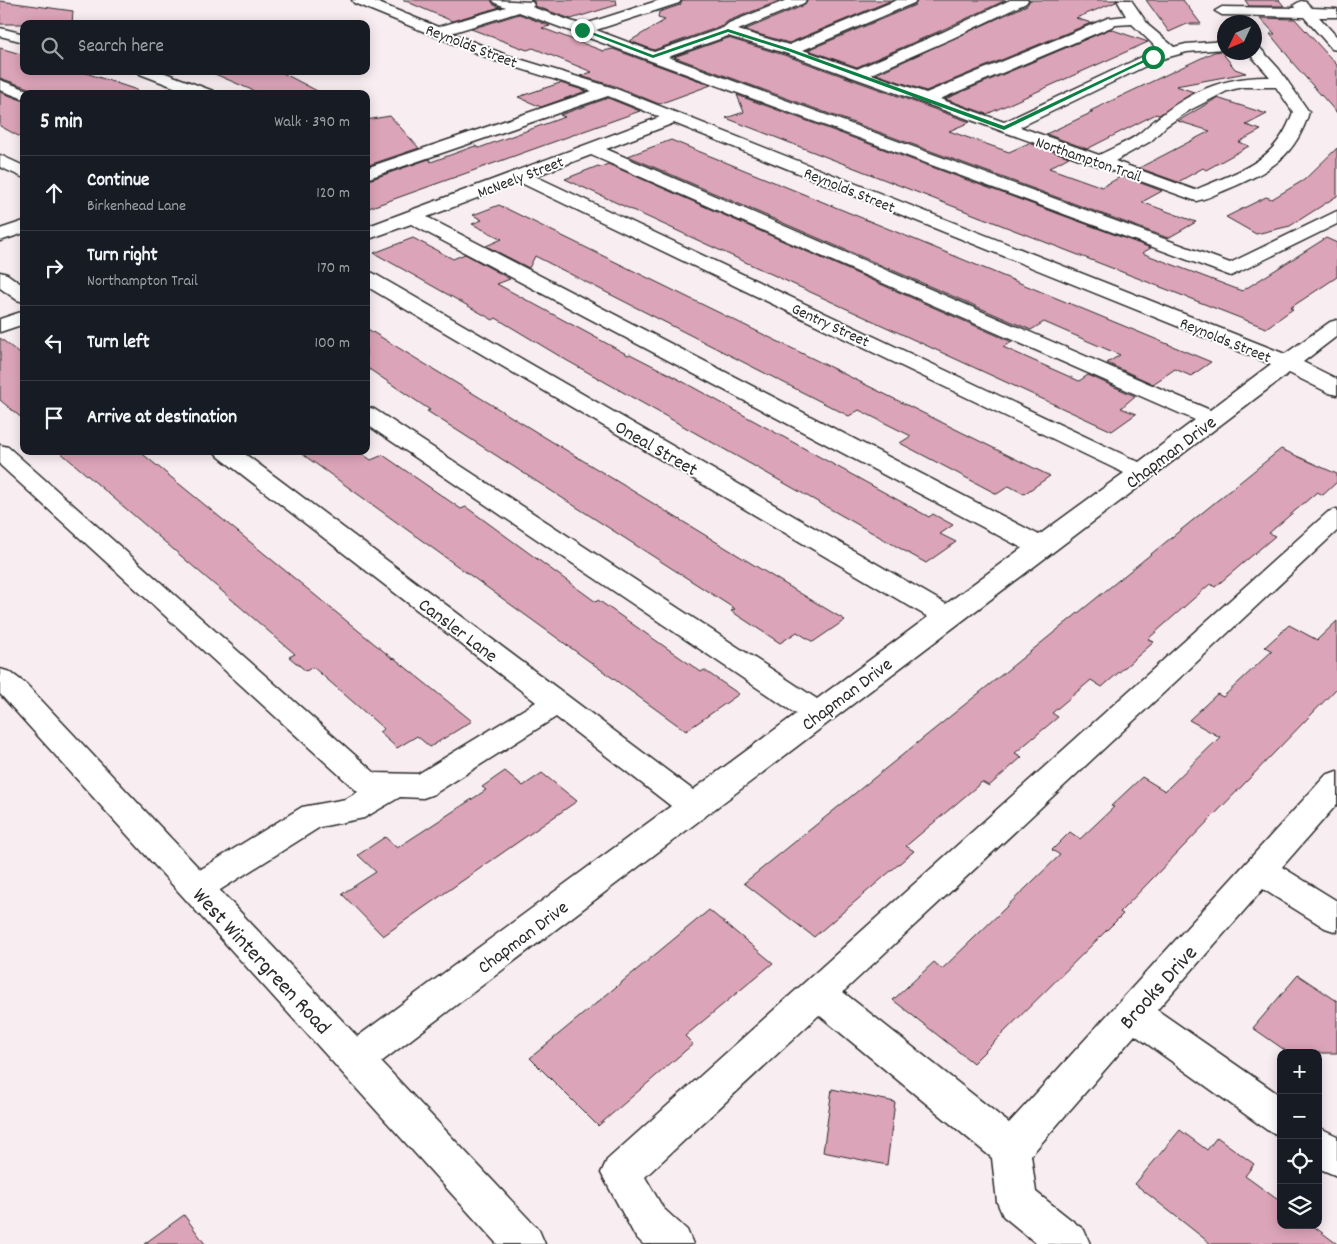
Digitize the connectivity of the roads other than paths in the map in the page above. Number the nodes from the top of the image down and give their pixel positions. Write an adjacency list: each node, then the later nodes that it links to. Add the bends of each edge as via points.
1 (359, 0): 20 (street, Reynolds Street)
2 (500, 0): 11 (street)
3 (545, 0): 11 (street)
4 (674, 0): 17 (street)
5 (799, 0): 18 (street)
6 (909, 0): 24 (street)
7 (1022, 0): 29 (street)
8 (1124, 0): 16 (street)
9 (1212, 0): 12 (street)
10 (1297, 0): 13 (street)
11 (520, 8): 17 (street); 20 (street)
12 (1222, 11): 13 (street); 15 (street)
13 (1308, 13): 14 (street); 23 (street)
14 (1337, 13)
15 (1226, 15)
16 (1137, 19): 25 (street, via 1156,41); 35 (street, via 1113,21)
17 (582, 30): 26 (street)
18 (728, 31): 24 (street, Northampton Trail); 26 (street)
19 (0, 32): 21 (street)
20 (438, 32): 33 (street, Reynolds Street, via 501,58)
21 (20, 37)
22 (1217, 46): 25 (street)
23 (1337, 46)
24 (790, 50): 29 (street, Northampton Trail)
25 (1171, 52): 37 (street, via 1153,57)
26 (653, 57): 44 (street, via 1231,270)
27 (1262, 59): 30 (street)
28 (156, 75): 32 (street)
29 (856, 75): 35 (street, Northampton Trail)
30 (1281, 82): 40 (street, via 1232,84 1211,92 1157,125 1145,137); 40 (street, Northampton Trail, via 1301,112 1290,142 1270,162 1196,196)
31 (0, 85): 34 (street)
32 (196, 90)
33 (608, 91): 36 (street, Reynolds Street); 42 (street)
34 (20, 92)
35 (926, 99): 37 (street, Northampton Trail)
36 (673, 118): 38 (street, McNeely Street); 55 (street, Reynolds Street)
37 (1004, 128): 40 (street, Northampton Trail)
38 (591, 149): 43 (street, McNeely Street); 58 (street)
39 (0, 160): 41 (street)
40 (1100, 162)
41 (20, 171)
42 (370, 173)
43 (520, 176): 45 (street, McNeely Street); 61 (street, Gentry Street)
44 (1337, 216)
45 (412, 217): 47 (street, McNeely Street); 63 (street)
46 (20, 228): 48 (street)
47 (370, 233)
48 (0, 235)
49 (0, 278): 51 (street)
50 (370, 279): 64 (street, Oneal Street)
51 (20, 292)
52 (20, 318): 53 (street)
53 (0, 326)
54 (1337, 326): 55 (street, Chapman Drive)
55 (1287, 363): 56 (street, Reynolds Street); 58 (street, Chapman Drive)
56 (1337, 388)
57 (370, 417): 67 (street)
58 (1212, 419): 61 (street, Chapman Drive)
59 (0, 452): 69 (street, via 368,784)
60 (231, 455): 66 (street, Cansler Lane)
61 (1142, 472): 63 (street, Chapman Drive)
62 (1337, 517): 74 (street)
63 (1041, 547): 64 (street, Chapman Drive)
64 (948, 617): 67 (street, Chapman Drive)
65 (0, 679): 72 (street, West Wintergreen Road, via 16,691)
66 (556, 703): 69 (street, via 423,786); 70 (street, Cansler Lane)
67 (818, 714): 70 (street, Chapman Drive)
68 (1337, 783): 71 (street, Brooks Drive)
69 (395, 784): 72 (street, via 353,810 313,816)
70 (694, 807): 76 (street, Chapman Drive)
71 (1260, 870): 73 (street); 75 (street, Brooks Drive)
72 (197, 888): 76 (street, West Wintergreen Road)
73 (1337, 918)
74 (818, 993): 79 (street); 82 (street, via 621,1173 650,1222)
75 (1133, 1013): 77 (street); 79 (street, Brooks Drive)
76 (355, 1060): 81 (street, West Wintergreen Road)
77 (1277, 1115)
78 (1322, 1148): 80 (street)
79 (1011, 1149): 83 (street, via 1017,1202)
80 (1337, 1158)
81 (524, 1244)
82 (672, 1244)
83 (1068, 1244)

